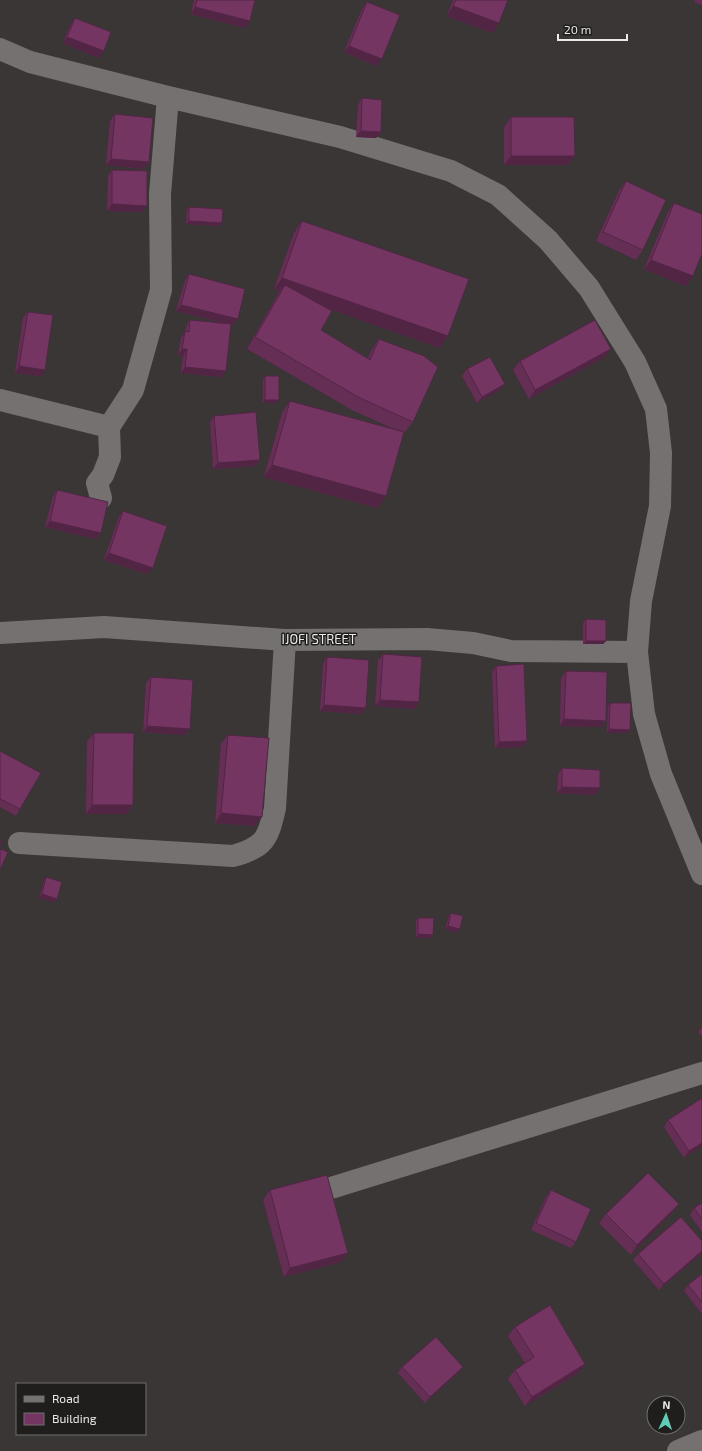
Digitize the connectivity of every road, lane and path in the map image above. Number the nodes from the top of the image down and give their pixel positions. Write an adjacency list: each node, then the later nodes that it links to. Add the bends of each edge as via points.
1 (0, 49): 2 (street, via 30,62)
2 (168, 97): 4 (street, via 160,194 162,290 132,390); 8 (street, via 340,137 451,171 498,195 548,240 589,288 635,362 656,409 662,452 660,506 641,601)
3 (0, 400): 4 (street)
4 (109, 427): 5 (street, via 110,457 98,483)
5 (101, 498)
6 (0, 633): 7 (street, IJOFI STREET, via 104,627)
7 (285, 640): 8 (street, IJOFI STREET, via 427,639 473,643 511,652); 9 (street, via 275,808 269,834 252,851 233,856)
8 (636, 652): 10 (street, via 644,714 662,774)
9 (19, 843)
10 (702, 874)
11 (702, 1074): 12 (street)
12 (331, 1188)
13 (702, 1442): 14 (street)
14 (678, 1451)

